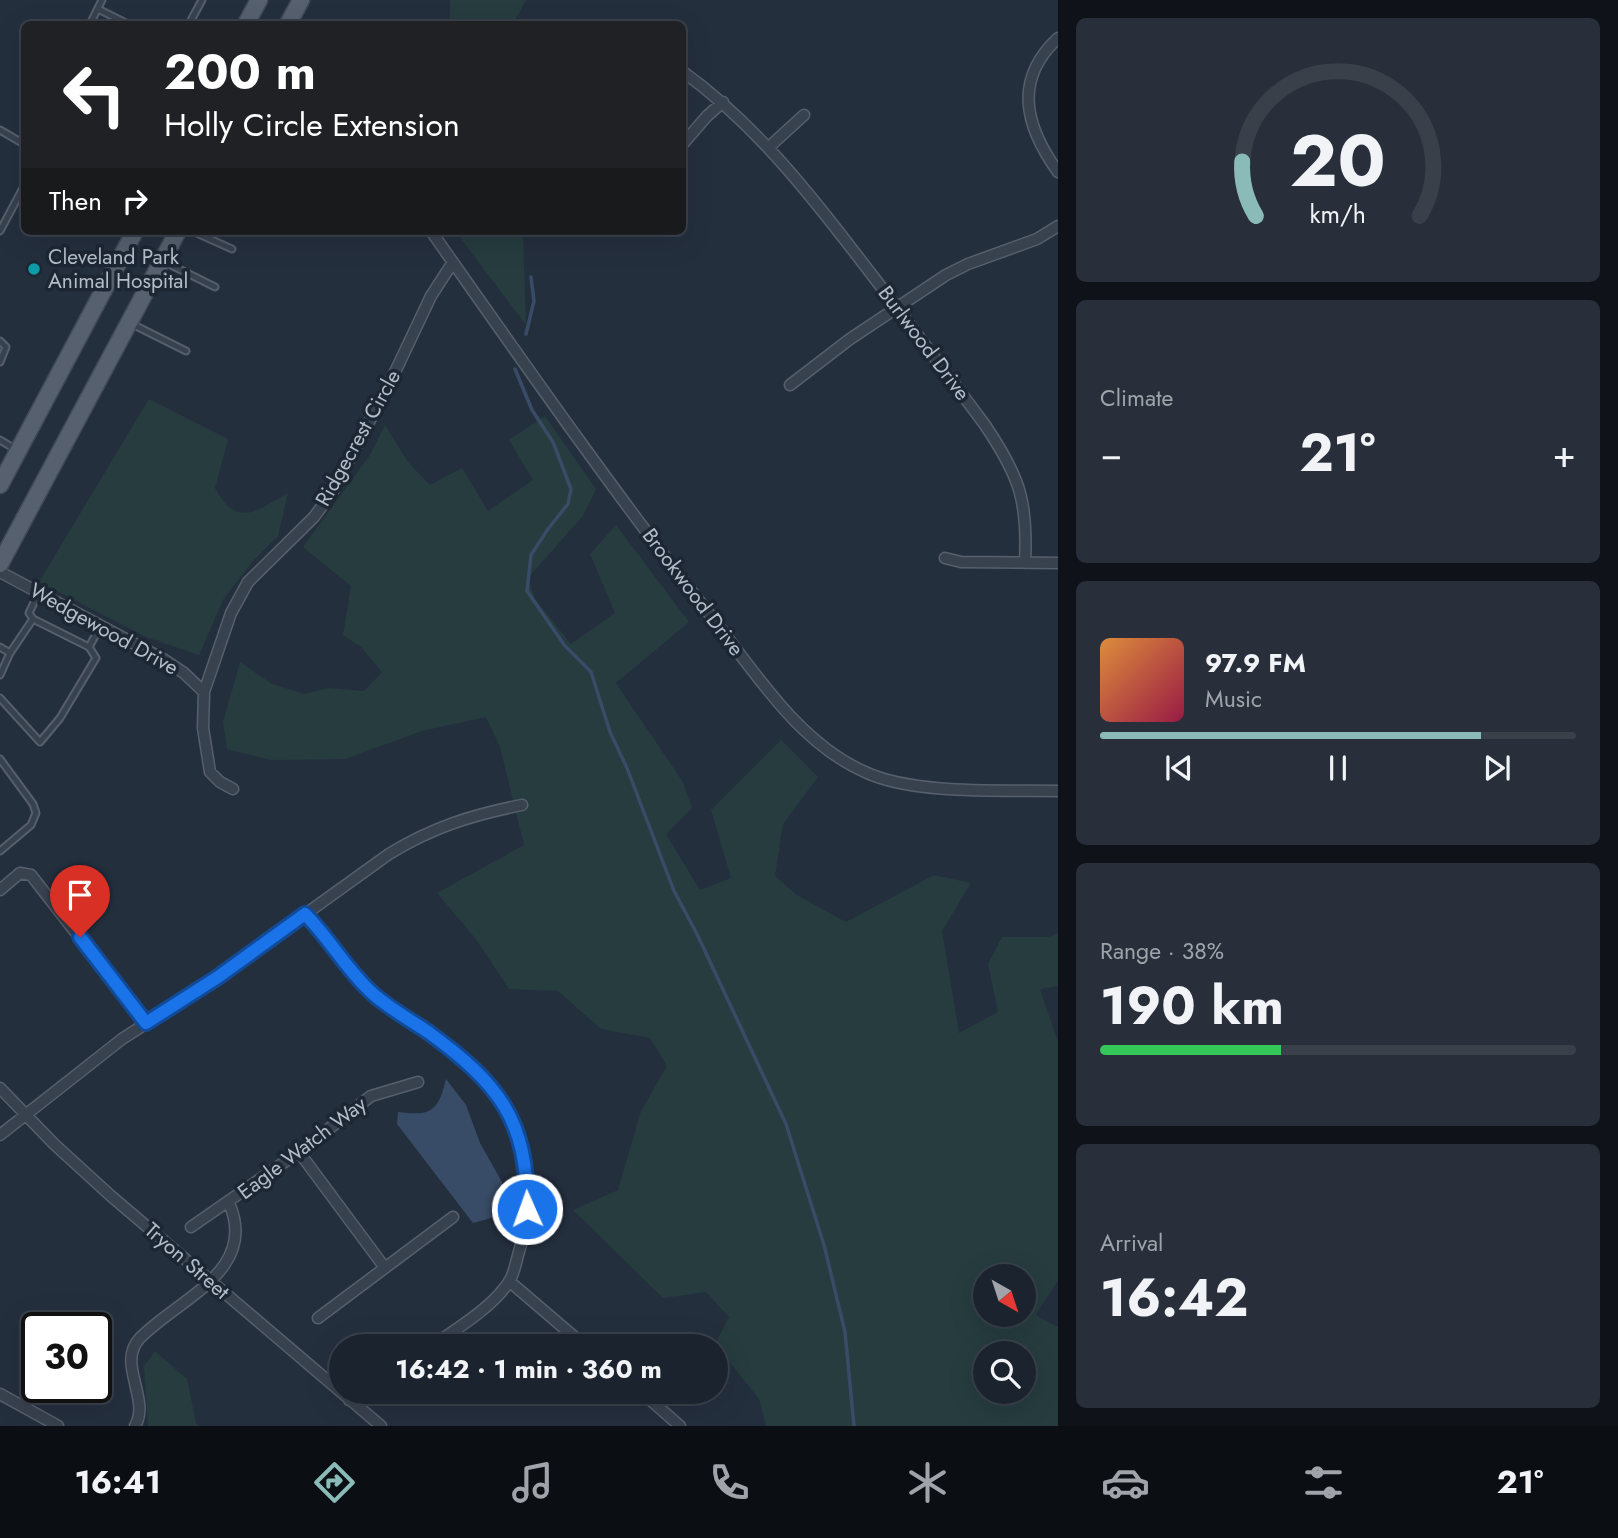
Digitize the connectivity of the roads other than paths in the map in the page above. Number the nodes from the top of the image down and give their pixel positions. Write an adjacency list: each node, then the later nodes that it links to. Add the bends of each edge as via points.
1 (102, 0): 5 (lane)
2 (202, 0): 8 (lane)
3 (259, 0): 9 (main road)
4 (301, 0): 10 (main road)
5 (98, 9): 6 (lane); 7 (lane)
6 (92, 21)
7 (122, 21)
8 (191, 21)
9 (248, 21)
10 (290, 21)
11 (1058, 37): 19 (street, via 1036,65 1028,93 1034,129)
12 (686, 74): 13 (street, Burlwood Drive)
13 (723, 102): 16 (street); 18 (street, Burlwood Drive)
14 (804, 115): 18 (street)
15 (0, 130): 17 (lane)
16 (686, 140)
17 (21, 142)
18 (768, 147): 31 (street, Burlwood Drive)
19 (1058, 172)
20 (21, 192): 22 (lane)
21 (1058, 226): 31 (street, via 1026,244 946,275)
22 (0, 231)
23 (133, 235): 38 (main road)
24 (176, 235): 28 (main road)
25 (201, 235): 27 (lane)
26 (434, 235): 29 (street, Brookwood Drive)
27 (232, 249)
28 (162, 260): 30 (lane); 32 (main road)
29 (453, 261): 52 (street, Ridgecrest Circle, via 430,296 333,491 240,595); 56 (street, Brookwood Drive, via 658,548 807,732 846,762 897,783)
30 (215, 287)
31 (897, 308): 36 (street); 41 (street, Burlwood Drive, via 1009,464 1026,513)
32 (129, 322): 34 (lane); 43 (main road)
33 (0, 341): 35 (lane, via 6,347)
34 (186, 351)
35 (0, 362)
36 (790, 385)
37 (0, 440): 38 (lane)
38 (18, 451): 39 (main road)
39 (0, 485)
40 (945, 558): 41 (street)
41 (1025, 563): 42 (street)
42 (1058, 563)
43 (0, 564)
44 (0, 572): 45 (street, Wedgewood Drive)
45 (39, 592): 46 (lane, via 29,613); 47 (street, Wedgewood Drive)
46 (33, 620): 48 (lane); 50 (lane)
47 (101, 625): 48 (lane); 52 (street, Wedgewood Drive, via 173,666)
48 (89, 647): 53 (lane, via 96,658 40,742)
49 (0, 648): 50 (lane)
50 (10, 653): 51 (lane)
51 (0, 675)
52 (204, 692): 55 (street, Ridgecrest Circle, via 203,728 210,772)
53 (0, 698)
54 (0, 760): 58 (lane, via 36,813 31,825)
55 (233, 789)
56 (1058, 791)
57 (522, 805): 60 (street, via 455,821 418,836)
58 (0, 850)
59 (0, 889): 61 (street, via 20,873 31,875)
60 (305, 914): 61 (street); 71 (street, via 369,991 470,1065 504,1104 522,1149 527,1189 525,1228)
61 (146, 1023): 64 (street)
62 (418, 1082): 66 (street, Eagle Watch Way, via 371,1096)
63 (0, 1088): 64 (street, Tryon Street)
64 (25, 1115): 65 (street); 72 (street, Tryon Street)
65 (0, 1135)
66 (299, 1152): 67 (street, Eagle Watch Way); 70 (street)
67 (229, 1203): 69 (street, Eagle Watch Way); 72 (street, via 237,1236 226,1263)
68 (453, 1217): 70 (street)
69 (191, 1227)
70 (385, 1268): 73 (street)
71 (509, 1281): 74 (street, via 484,1308); 75 (street)
72 (210, 1282): 76 (street, Tryon Street); 81 (street, via 136,1344 131,1358 140,1413)
73 (318, 1318)
74 (448, 1334)
75 (571, 1334)
76 (329, 1383)
77 (0, 1394): 80 (street)
78 (354, 1404): 82 (street, Tryon Street)
79 (655, 1404): 83 (street)
80 (58, 1426)
81 (135, 1426)
82 (381, 1426)
83 (680, 1426)

